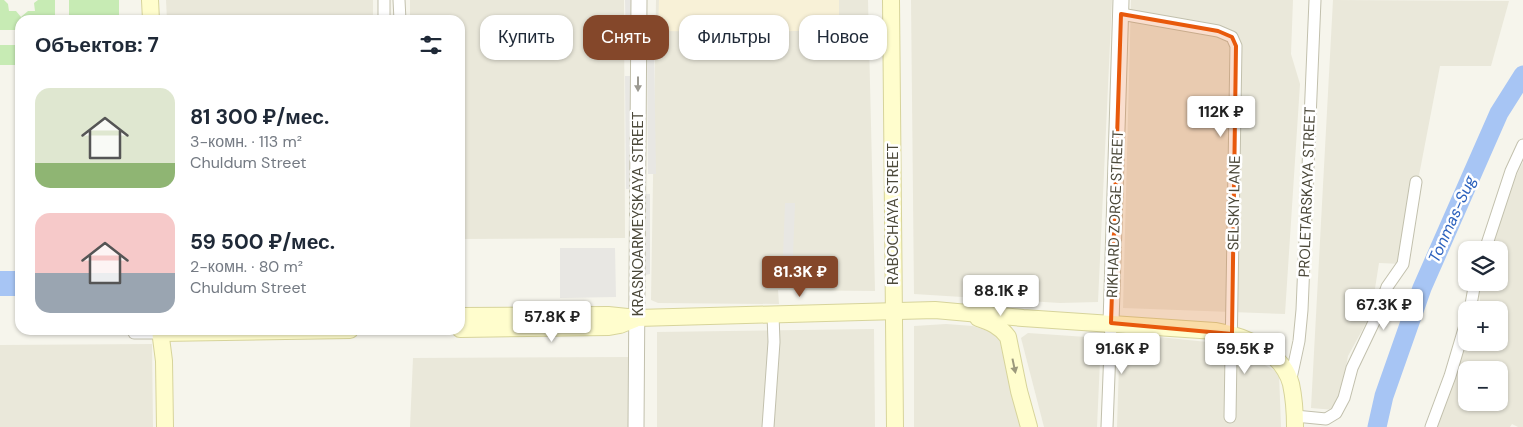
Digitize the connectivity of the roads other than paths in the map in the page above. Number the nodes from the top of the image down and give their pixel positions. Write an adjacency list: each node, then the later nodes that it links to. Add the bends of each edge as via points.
1 (150, 0): 8 (main road)
2 (384, 0): 9 (street)
3 (399, 0): 10 (street)
4 (639, 0): 18 (street, KRASNOARMEYSKAYA STREET, one-way to 18)
5 (891, 0): 14 (main road, RABOCHAYA STREET)
6 (1315, 0): 26 (street, PROLETARSKAYA STREET, via 1302,310)
7 (1121, 7): 20 (street, RIKHARD ZORGE STREET); 22 (street, SELSKIY LANE, via 1218,30 1232,37 1236,46)
8 (151, 15)
9 (384, 15)
10 (400, 15)
11 (1523, 145): 13 (street)
12 (1416, 182): 28 (street, via 1403,264 1387,287 1352,368 1344,398 1336,413 1326,419)
13 (1488, 241)
14 (894, 310): 15 (main road); 16 (main road); 32 (main road, RABOCHAYA STREET)
15 (962, 312): 19 (main road); 24 (main road, via 990,322)
16 (773, 315): 18 (main road); 31 (street)
17 (465, 316): 18 (main road, via 608,315)
18 (637, 318): 21 (main road, via 609,327); 30 (street, KRASNOARMEYSKAYA STREET)
19 (1023, 318): 20 (main road); 24 (main road, via 1010,330)
20 (1111, 323): 22 (main road); 34 (street, RIKHARD ZORGE STREET)
21 (465, 329)
22 (1232, 334): 26 (main road, via 1268,352 1284,370); 27 (street, SELSKIY LANE)
23 (161, 335): 29 (main road)
24 (1008, 337): 33 (main road, one-way to 33)
25 (1458, 349): 35 (street)
26 (1290, 383): 28 (main road)
27 (1230, 417)
28 (1295, 422)
29 (165, 427)
30 (636, 427)
31 (768, 427)
32 (895, 427)
33 (1029, 427)
34 (1107, 427)
35 (1431, 427)

